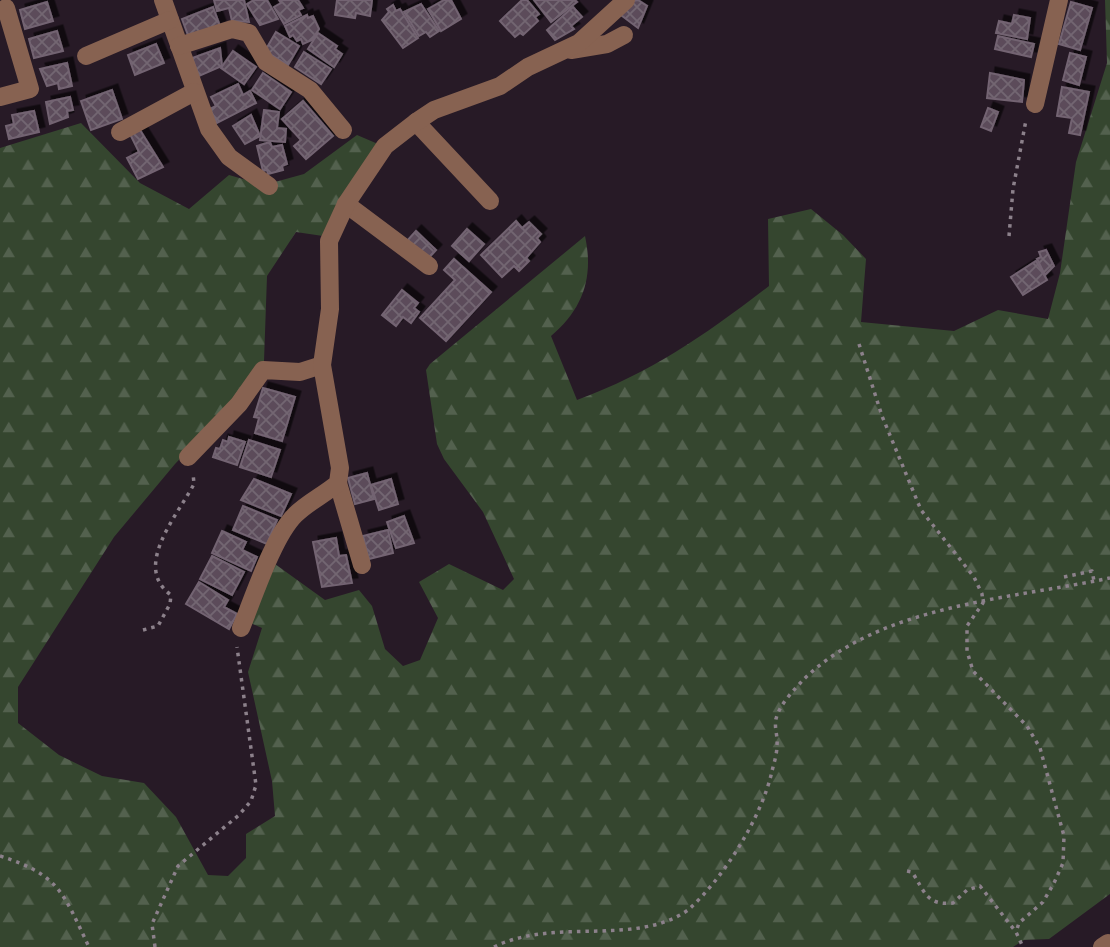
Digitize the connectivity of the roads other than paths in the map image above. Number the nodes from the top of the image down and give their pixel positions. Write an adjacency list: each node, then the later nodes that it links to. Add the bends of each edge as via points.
1 (163, 0): 5 (street)
2 (626, 0): 8 (street)
3 (1059, 0): 12 (street)
4 (7, 7): 11 (street, via 30,89)
5 (170, 20): 7 (street); 9 (street)
6 (624, 35): 8 (street, via 607,44)
7 (179, 46): 10 (street); 14 (street, via 232,29 249,33 266,62 310,90)
8 (565, 50): 13 (street, via 500,86 434,110)
9 (86, 56)
10 (194, 92): 15 (street); 16 (street, via 209,129 229,157)
11 (0, 97)
12 (1035, 104)
13 (416, 122): 17 (street); 18 (street, via 385,146)
14 (343, 130)
15 (120, 132)
16 (269, 186)
17 (490, 201)
18 (346, 204): 19 (street); 20 (street, via 330,241 330,309)
19 (429, 266)
20 (322, 365): 21 (street, via 300,372 263,370 239,404); 22 (street, via 340,468)
21 (188, 457)
22 (338, 483): 23 (street); 24 (street, via 292,518)
23 (362, 565)
24 (241, 628)

